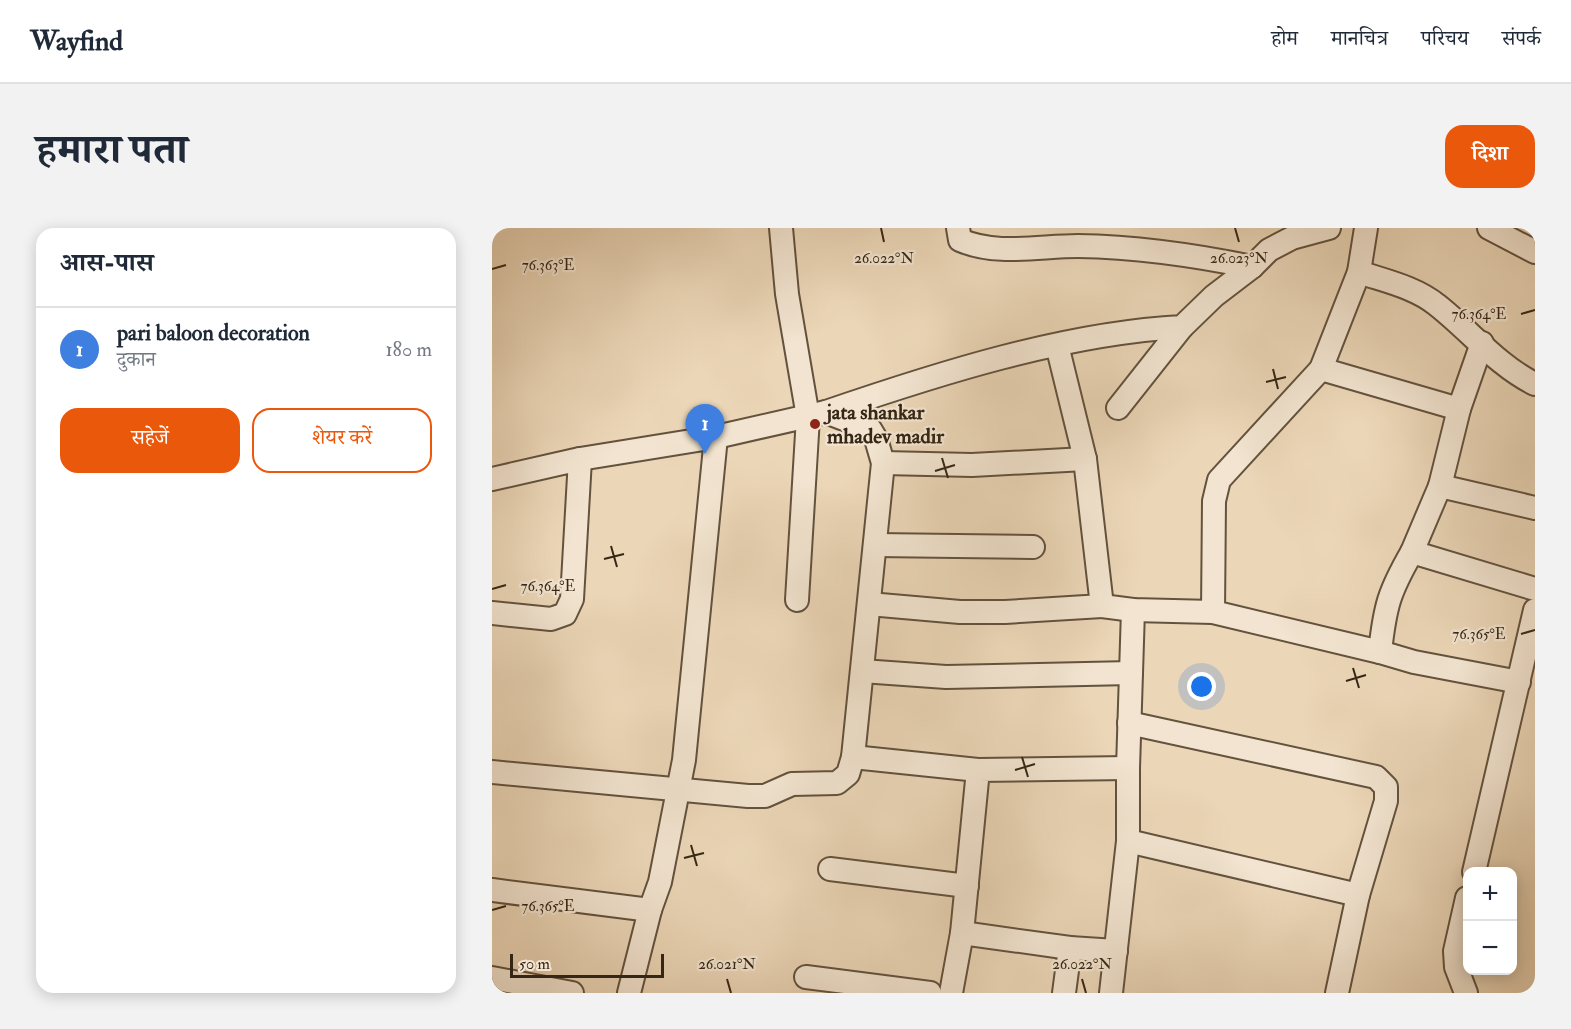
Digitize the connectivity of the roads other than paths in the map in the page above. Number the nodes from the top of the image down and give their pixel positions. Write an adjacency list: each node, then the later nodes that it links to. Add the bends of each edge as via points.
1 (781, 228): 16 (street, via 787,294)
2 (958, 228): 7 (street, via 960,240 981,248 1079,246 1155,250)
3 (1329, 228): 7 (street, via 1284,242)
4 (1366, 228): 8 (street)
5 (1489, 228): 6 (street)
6 (1535, 252)
7 (1252, 267): 9 (street)
8 (1359, 272): 10 (street, via 1435,303); 12 (street)
9 (1182, 327): 11 (street); 14 (street)
10 (1482, 343): 13 (street); 15 (street)
11 (1057, 345): 16 (street, via 913,382); 19 (street)
12 (1321, 369): 15 (street); 33 (street, via 1219,480 1214,501)
13 (1535, 384)
14 (1118, 408)
15 (1459, 409): 22 (street)
16 (817, 415): 17 (street); 20 (street, via 870,429); 28 (street)
17 (716, 437): 18 (street); 44 (street, via 684,760)
18 (580, 459): 21 (street); 34 (street, via 572,599 565,614 551,619)
19 (1085, 459): 20 (street, via 972,465); 30 (street)
20 (883, 463): 24 (street)
21 (492, 479)
22 (1440, 486): 23 (street); 26 (street)
23 (1535, 508)
24 (875, 545): 25 (street); 29 (street)
25 (1033, 547)
26 (1412, 552): 27 (street); 35 (street, via 1385,607)
27 (1535, 589)
28 (797, 600)
29 (869, 604): 30 (street, via 960,612); 36 (street)
30 (1102, 606): 31 (street)
31 (1133, 610): 33 (street); 37 (street)
32 (1535, 610): 38 (street)
33 (1212, 612): 35 (street)
34 (492, 613)
35 (1380, 652): 38 (street)
36 (862, 671): 37 (street, via 946,677); 40 (street)
37 (1131, 673): 39 (street)
38 (1519, 682): 46 (street)
39 (1129, 723): 41 (street); 50 (street, via 1376,777 1386,787 1386,801)
40 (854, 757): 42 (street); 44 (street, via 848,774 837,783 792,784 765,796)
41 (1128, 768): 42 (street); 45 (street)
42 (978, 770): 48 (street)
43 (492, 772): 44 (street)
44 (677, 790): 51 (street, via 660,882)
45 (1128, 841): 50 (street); 55 (street)
46 (1475, 867)
47 (830, 869): 48 (street)
48 (967, 886): 53 (street)
49 (492, 890): 51 (street)
50 (1358, 895): 65 (street)
51 (650, 910): 60 (street)
52 (1463, 916): 58 (street, via 1455,951 1456,967)
53 (962, 933): 54 (street); 62 (street)
54 (1070, 948): 55 (street); 63 (street)
55 (1116, 951): 64 (street)
56 (806, 977): 61 (street)
57 (492, 978): 59 (street)
58 (1470, 992)
59 (572, 993)
60 (629, 993)
61 (930, 993)
62 (951, 993)
63 (1064, 993)
64 (1111, 993)
65 (1337, 993)

